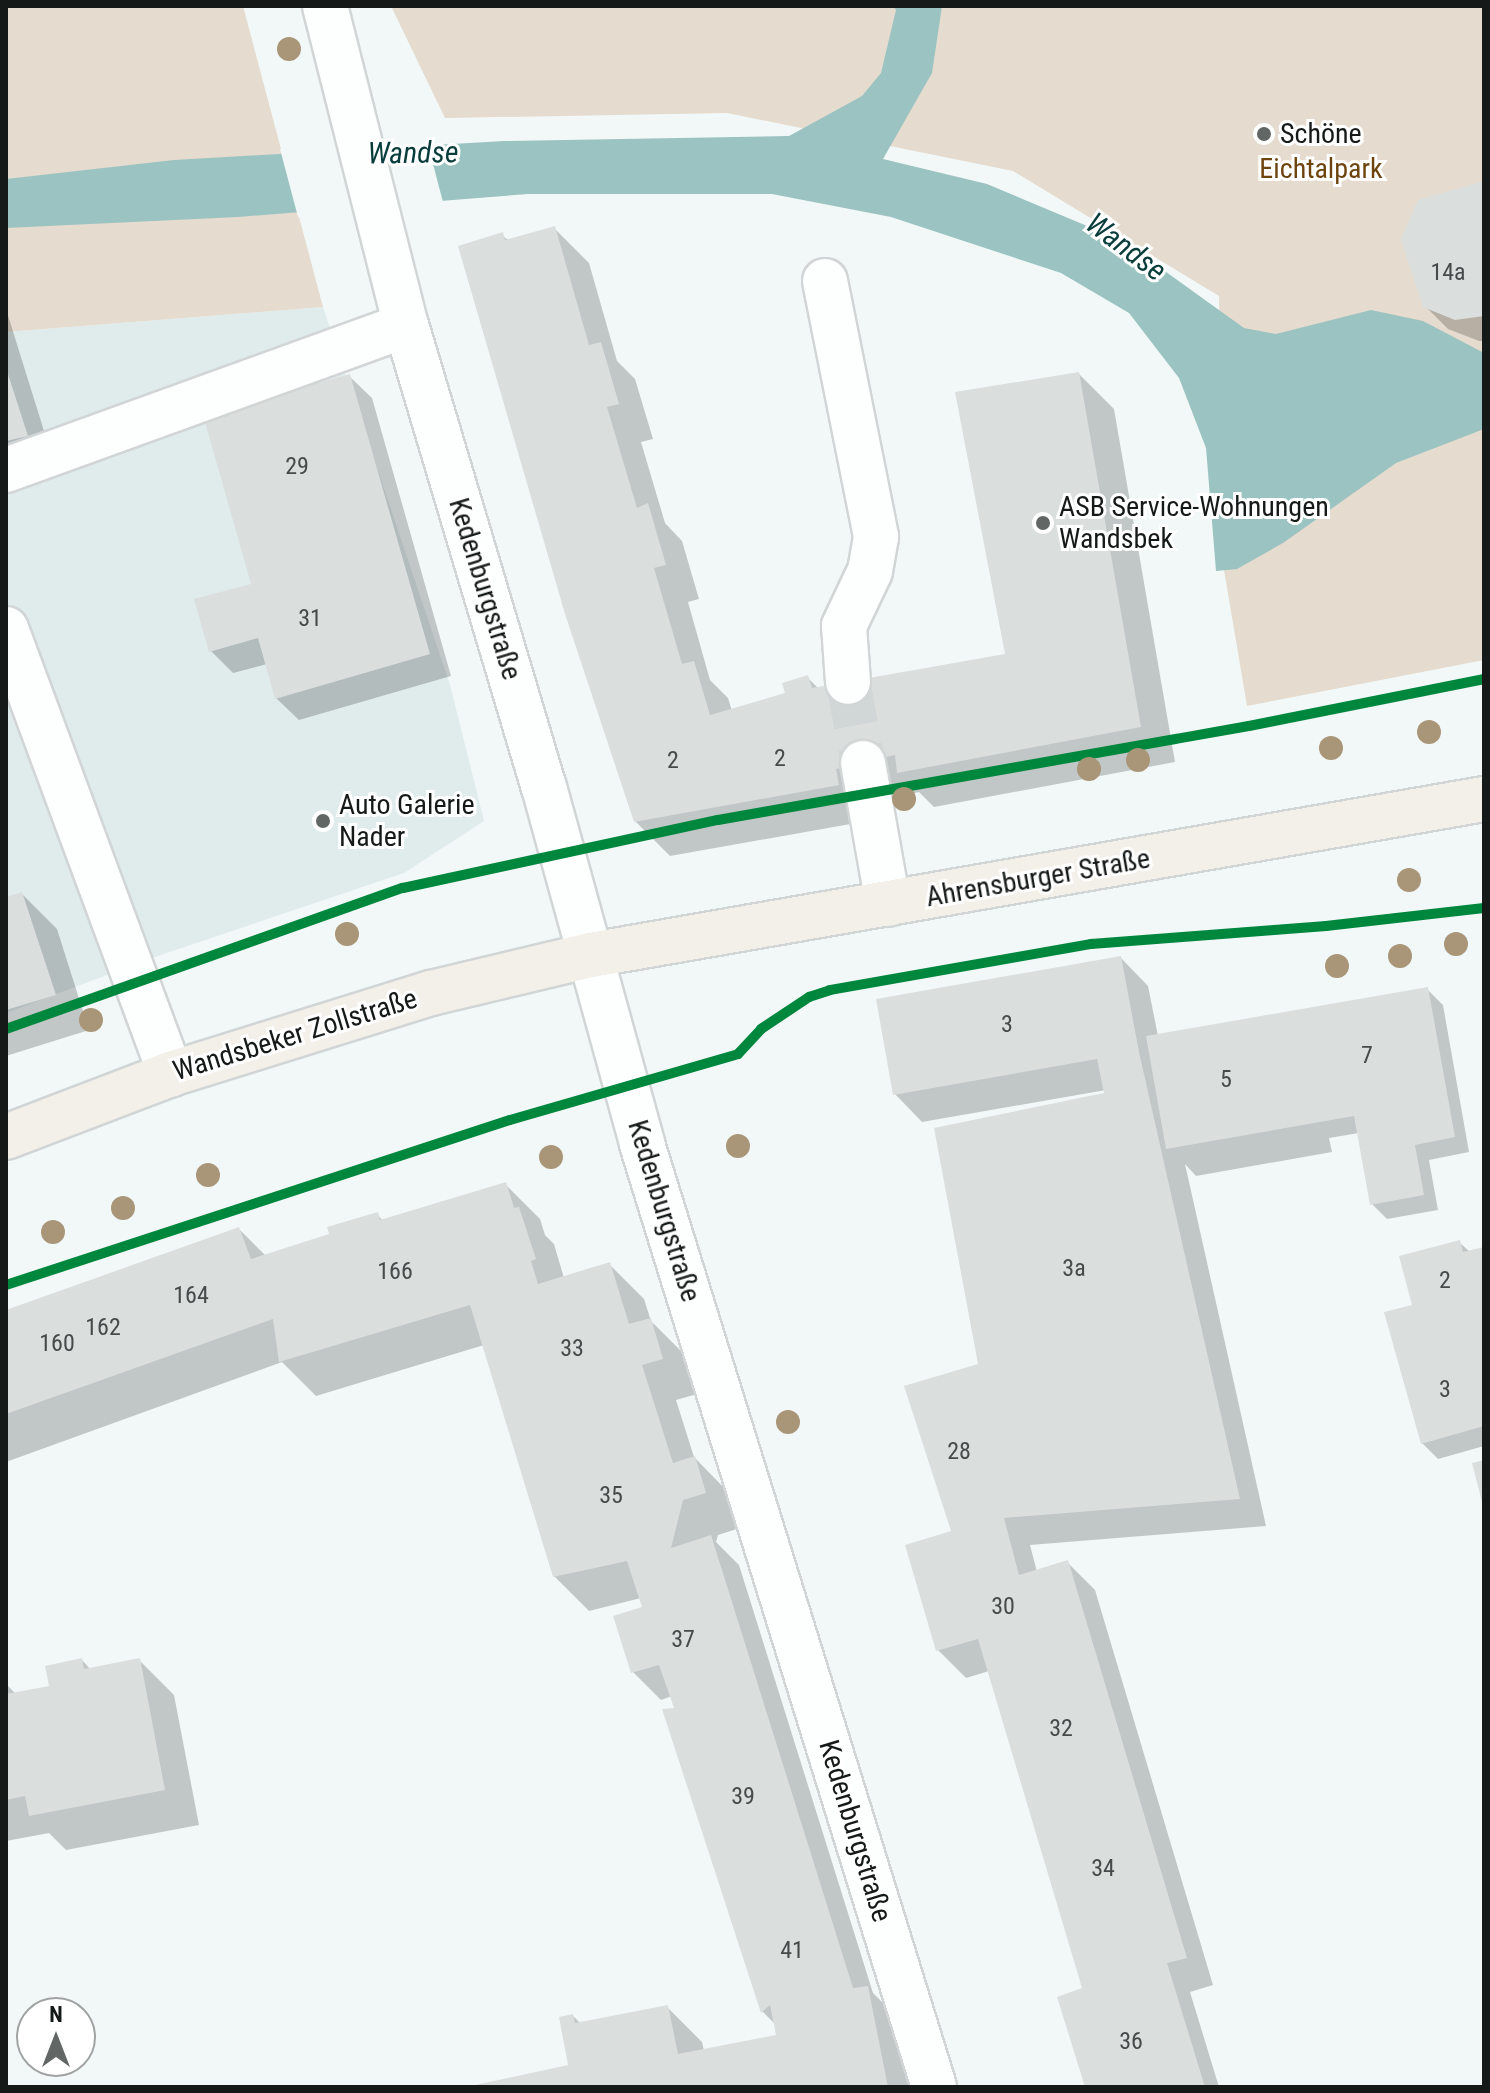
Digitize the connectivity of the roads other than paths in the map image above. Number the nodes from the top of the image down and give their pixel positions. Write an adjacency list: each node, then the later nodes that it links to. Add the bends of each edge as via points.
1 (325, 6): 3 (street, Kedenburgstraße)
2 (825, 281): 6 (street, via 876,537 870,571 844,626)
3 (406, 325): 4 (street); 10 (street, Kedenburgstraße)
4 (6, 470)
5 (6, 629): 11 (street)
6 (848, 682)
7 (863, 763): 9 (street)
8 (1484, 799): 9 (main road, Ahrensburger Straße)
9 (888, 904): 10 (main road, Ahrensburger Straße)
10 (591, 955): 11 (main road, Wandsbeker Zollstraße, via 431,993); 13 (street, Kedenburgstraße, via 642,1144)
11 (171, 1074): 12 (main road, Wandsbeker Zollstraße)
12 (6, 1137)
13 (934, 2087)

